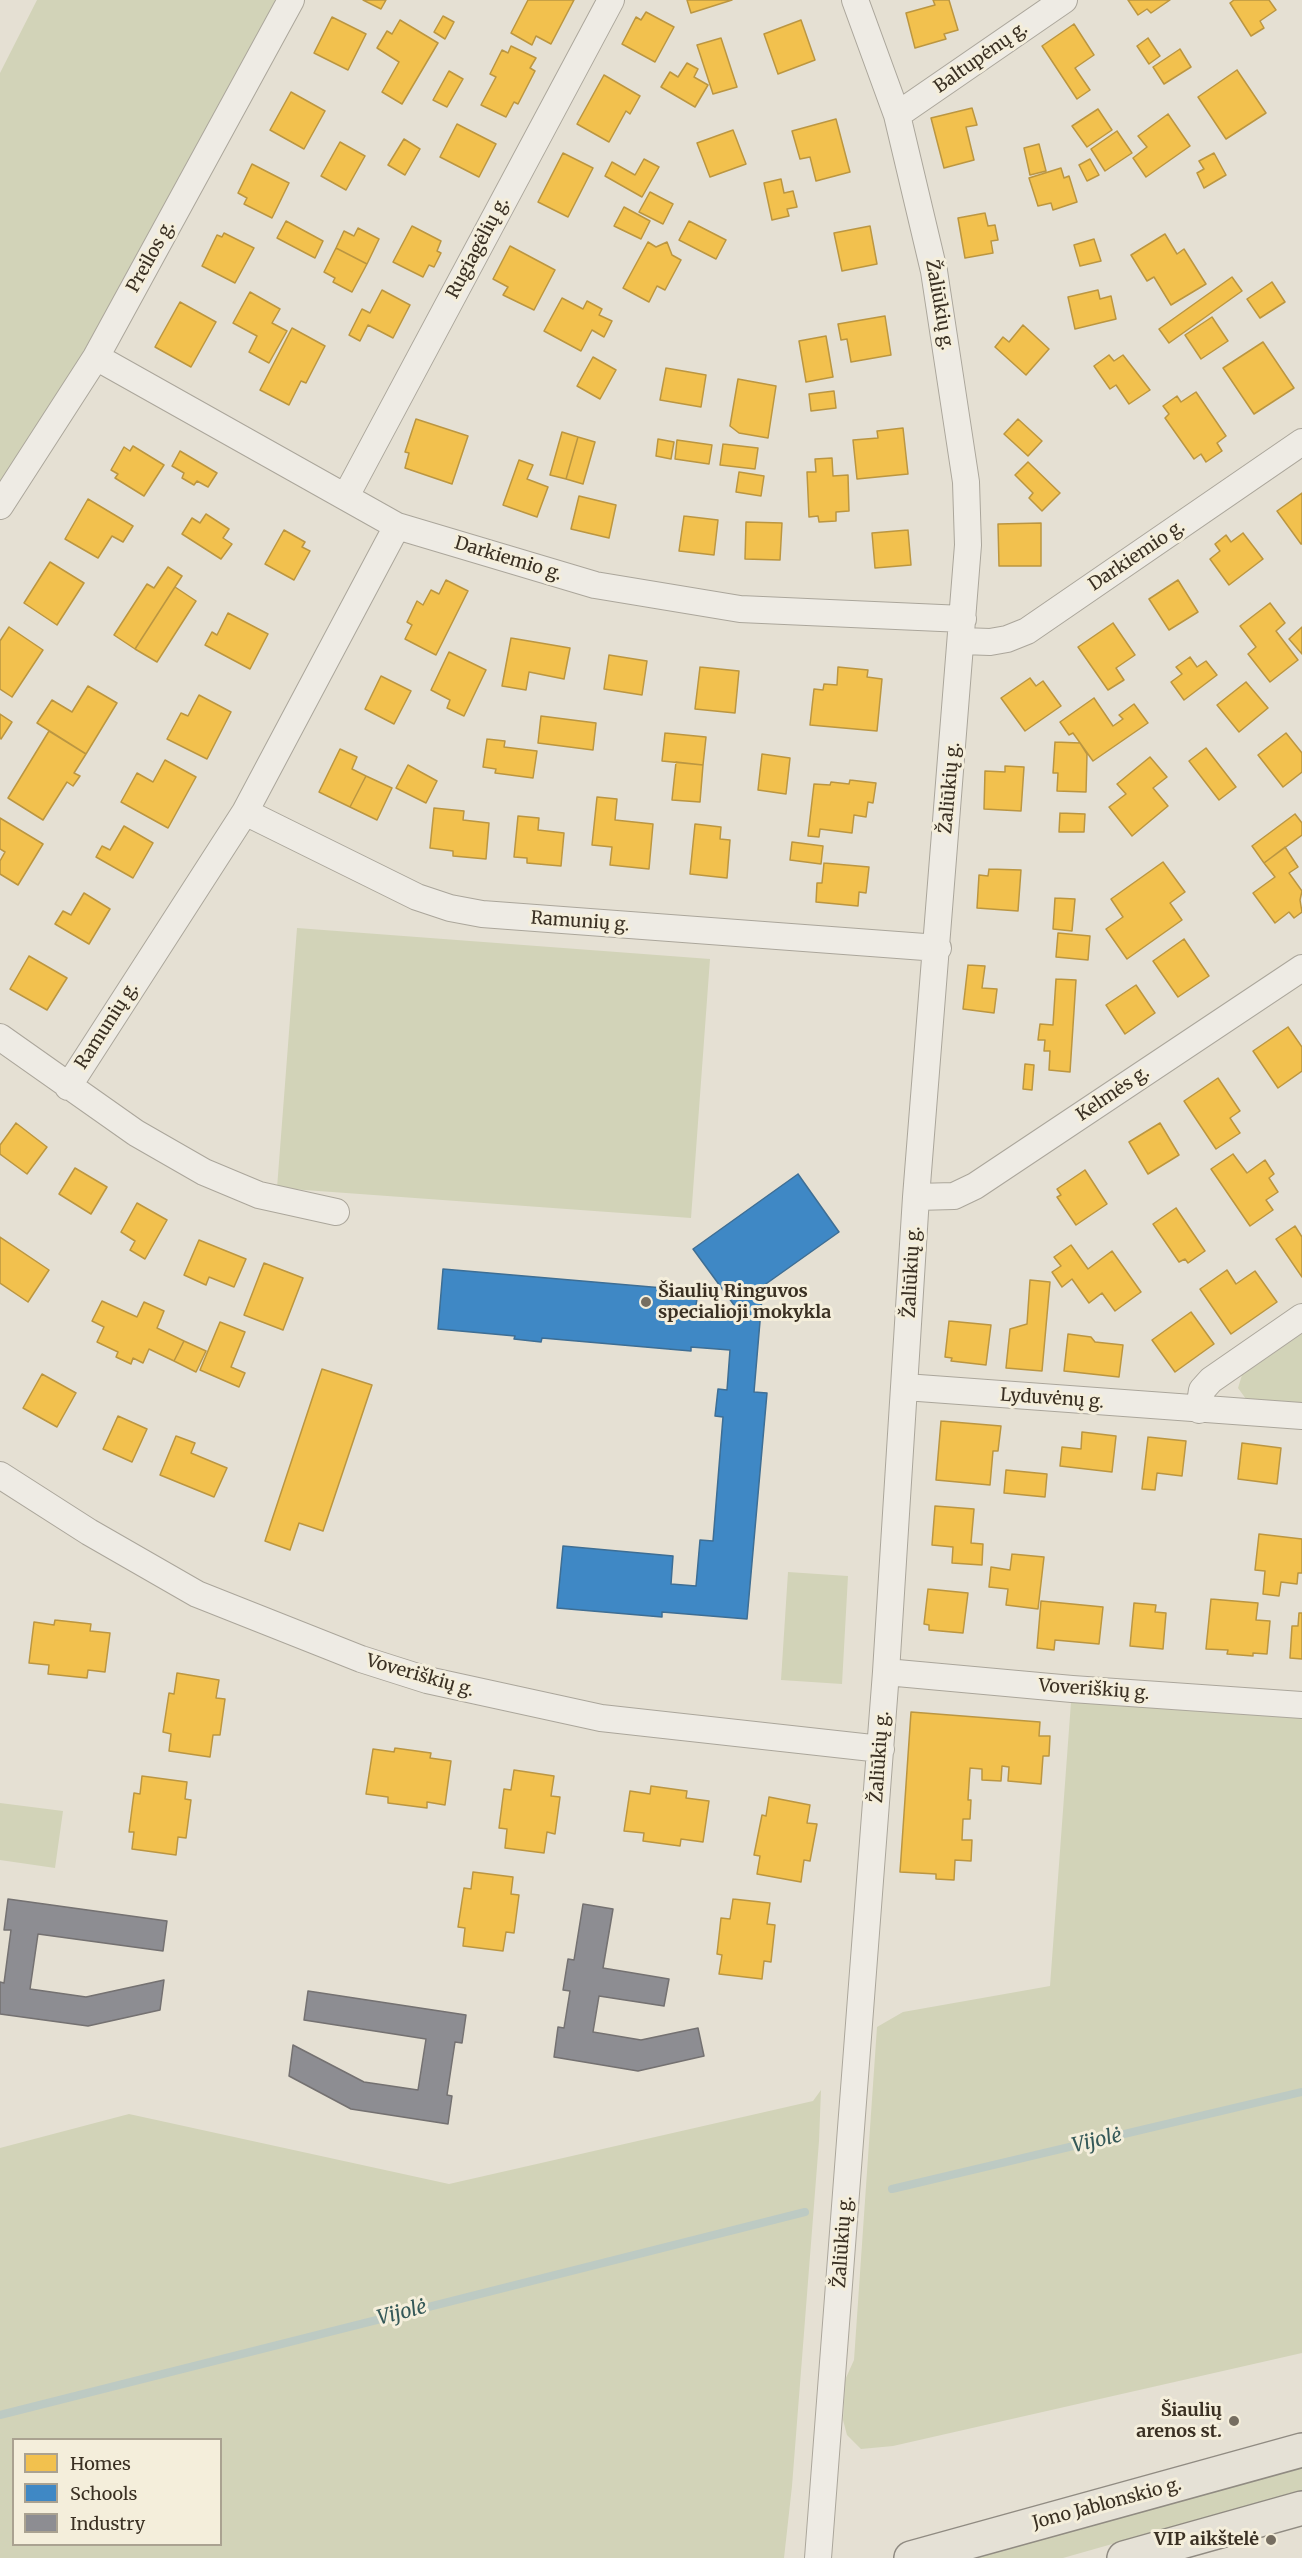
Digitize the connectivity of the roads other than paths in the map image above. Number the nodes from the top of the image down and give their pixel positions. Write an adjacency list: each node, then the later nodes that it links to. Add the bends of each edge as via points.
1 (291, 0): 6 (street, Preilos g.)
2 (611, 0): 8 (street, Rugiagėlių g.)
3 (855, 0): 5 (street, Žaliūkių g.)
4 (1064, 0): 5 (street, Baltupėnų g.)
5 (897, 115): 11 (street, Žaliūkių g., via 939,300 966,482 968,544)
6 (96, 357): 8 (street, Darkiemio g.); 9 (street, Preilos g.)
7 (1302, 442): 11 (street, Darkiemio g., via 1027,631 990,642)
8 (346, 496): 10 (street, Darkiemio g.)
9 (0, 506)
10 (397, 526): 11 (street, Darkiemio g., via 606,587 740,609); 12 (street, Ramunių g.)
11 (963, 630): 13 (street, Žaliūkių g.)
12 (245, 812): 13 (street, Ramunių g., via 417,897 471,912); 16 (street, Ramunių g.)
13 (938, 948): 17 (street, Žaliūkių g.)
14 (1302, 968): 17 (street, Kelmės g., via 975,1186 954,1196)
15 (0, 1037): 16 (street, Ramunių g.)
16 (68, 1087): 18 (street, Ramunių g., via 204,1172 259,1195)
17 (916, 1197): 20 (street, Žaliūkių g.)
18 (336, 1212)
19 (1302, 1317): 21 (street, via 1211,1380 1202,1390)
20 (905, 1388): 21 (street, Lyduvėnų g.); 24 (street, Žaliūkių g.)
21 (1199, 1410): 22 (street, Lyduvėnų g.)
22 (1302, 1416)
23 (0, 1475): 26 (street, Voveriškių g., via 197,1594 307,1639 416,1677 601,1718)
24 (886, 1672): 25 (street, Voveriškių g.); 26 (street, Žaliūkių g.)
25 (1302, 1705)
26 (881, 1749): 29 (street, Žaliūkių g.)
27 (1302, 2450): 30 (main road, Jono Jablonskio g.)
28 (1302, 2508): 31 (main road)
29 (818, 2558)
30 (911, 2558)
31 (1124, 2558)

